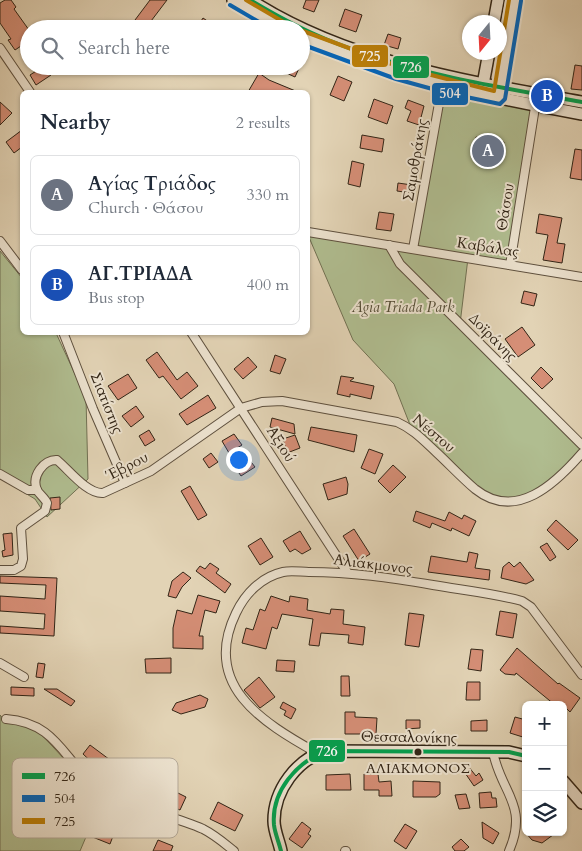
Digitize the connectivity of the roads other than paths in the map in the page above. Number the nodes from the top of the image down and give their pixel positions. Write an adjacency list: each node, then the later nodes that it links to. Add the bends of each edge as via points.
1 (233, 0): 6 (street)
2 (250, 0): 7 (street)
3 (498, 0): 5 (street)
4 (515, 0): 15 (street)
5 (495, 15)
6 (268, 20)
7 (286, 20)
8 (310, 30): 12 (street)
9 (310, 41): 12 (street, via 349,58)
10 (0, 48): 13 (street)
11 (488, 60): 14 (street)
12 (443, 81): 14 (street); 22 (street, Σαμοθράκης)
13 (29, 90)
14 (482, 90): 15 (street)
15 (500, 93): 16 (street)
16 (537, 100): 17 (street); 18 (street); 23 (street, Θάσου)
17 (582, 102)
18 (582, 114)
19 (310, 232): 21 (street, Καβάλας)
20 (0, 241): 24 (street)
21 (388, 245): 22 (street, Καβάλας); 29 (street, Δοϊράνης, via 400,264)
22 (413, 249): 23 (street, Καβάλας)
23 (510, 265): 25 (street, Καβάλας)
24 (20, 267)
25 (582, 277)
26 (64, 335): 32 (street, Σιατίστης)
27 (192, 335): 28 (street, Αξιού)
28 (241, 408): 30 (street, Νέστου, via 282,401 398,422 412,430 475,489 502,500 532,498 558,478); 32 (street, Έβρου, via 151,471); 35 (street, Αξιού)
29 (582, 445)
30 (582, 453)
31 (0, 474): 33 (street, via 28,490)
32 (125, 483): 33 (street, Έβρου, via 98,494 57,460 50,460 38,472)
33 (37, 490): 34 (street, via 47,503 45,511 21,528 23,563 18,569)
34 (0, 570)
35 (348, 572): 37 (street, Αλιάκμονος, via 522,601 531,607); 41 (street, Αλιάκμονος, via 283,572 264,580 244,597 225,646 229,674 245,704 267,723)
36 (0, 663): 38 (street)
37 (582, 675)
38 (24, 677)
39 (6, 720): 43 (street, via 31,724 54,739)
40 (493, 752): 41 (street, Θεσσαλονίκης); 42 (street, Θεσσαλονίκης); 49 (street, via 496,767 512,796 517,818)
41 (317, 753): 48 (street, via 294,771 280,794 274,821)
42 (522, 755)
43 (70, 758)
44 (567, 786): 45 (street)
45 (582, 803)
46 (178, 821): 47 (street, via 204,830)
47 (234, 851)
48 (281, 851)
49 (510, 851)

